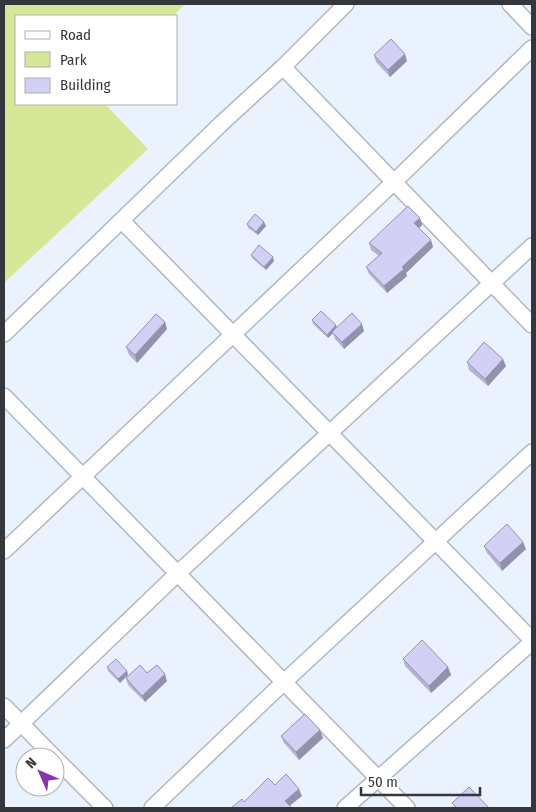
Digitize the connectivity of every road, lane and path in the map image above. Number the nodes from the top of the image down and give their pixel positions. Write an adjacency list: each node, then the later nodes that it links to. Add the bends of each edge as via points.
1 (346, 4): 5 (street)
2 (510, 4): 3 (street)
3 (532, 27)
4 (532, 48): 6 (street)
5 (283, 67): 6 (street); 7 (street)
6 (394, 182): 9 (street); 12 (street)
7 (122, 221): 11 (street); 12 (street)
8 (532, 246): 9 (street)
9 (492, 283): 10 (street); 14 (street)
10 (532, 325)
11 (4, 334)
12 (233, 335): 14 (street); 16 (street)
13 (4, 396): 16 (street)
14 (330, 433): 17 (street); 19 (street)
15 (532, 452): 17 (street)
16 (82, 476): 18 (street); 19 (street)
17 (436, 542): 20 (street); 21 (street)
18 (4, 551)
19 (178, 574): 21 (street); 23 (street)
20 (532, 641): 27 (street)
21 (284, 682): 27 (street); 29 (street)
22 (4, 706): 23 (street)
23 (21, 724): 24 (street); 25 (street)
24 (4, 740)
25 (45, 747)
26 (65, 767): 28 (street)
27 (378, 778): 30 (street); 31 (street)
28 (105, 808)
29 (152, 808)
30 (345, 808)
31 (407, 808)

